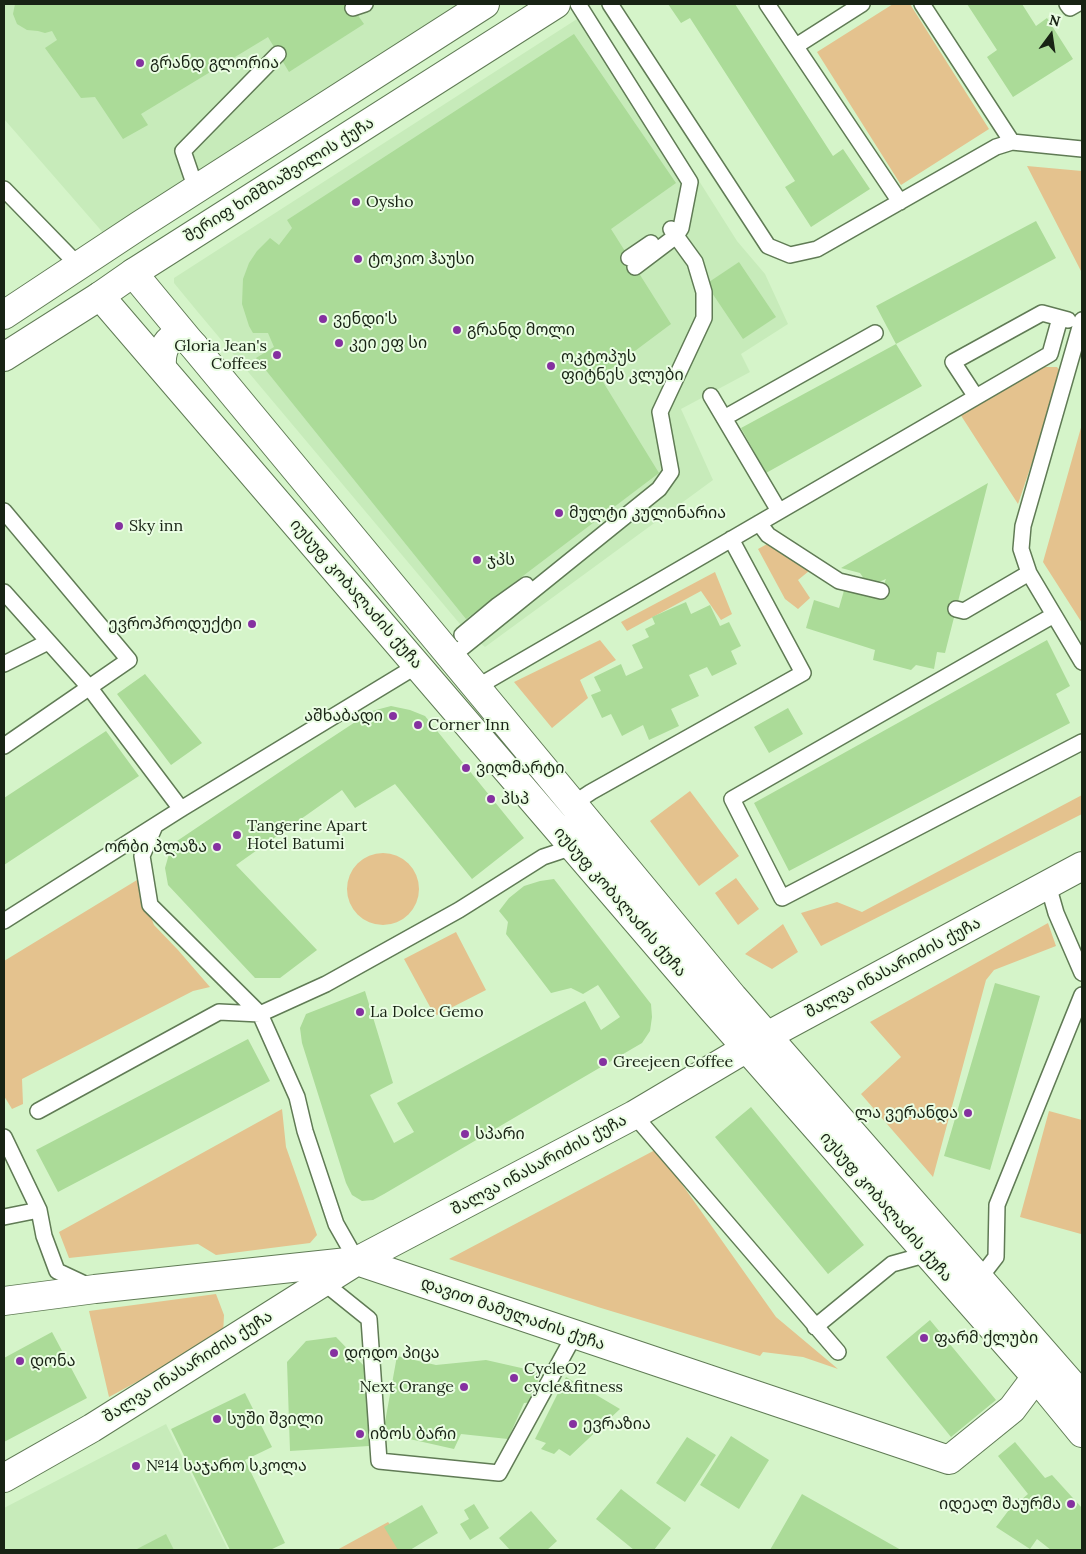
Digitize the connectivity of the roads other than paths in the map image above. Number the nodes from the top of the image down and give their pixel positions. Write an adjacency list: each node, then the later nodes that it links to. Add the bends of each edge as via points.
1 (486, 4): 16 (street)
2 (556, 4): 22 (street, შერიფ ხიმშიაშვილის ქუჩა)
3 (568, 4): 18 (lane, via 682,184)
4 (578, 4): 18 (lane, via 690,182 681,228)
5 (610, 4): 17 (lane, via 768,246 790,255 817,249)
6 (767, 4): 11 (lane)
7 (862, 4): 11 (lane)
8 (922, 4): 13 (lane)
9 (1067, 4): 10 (lane, via 1070,8)
10 (1077, 4)
11 (796, 46): 17 (lane)
12 (278, 54): 16 (lane, via 183,151)
13 (1012, 142): 14 (lane); 17 (lane, via 996,147)
14 (1082, 149)
15 (4, 189): 21 (lane)
16 (196, 189): 19 (street)
17 (900, 202)
18 (673, 233): 20 (lane); 46 (lane, via 695,262 704,292 704,318 660,412 671,472 659,489)
19 (112, 243): 21 (street); 22 (street, იუსუფ კობალაძის ქუჩა)
20 (632, 263)
21 (79, 266): 23 (street, იუსუფ კობალაძის ქუჩა); 24 (street)
22 (133, 272): 23 (street, შერიფ ხიმშიაშვილის ქუჩა); 29 (street, იუსუფ კობალაძის ქუჩა)
23 (100, 296): 31 (street, შერიფ ხიმშიაშვილის ქუჩა); 32 (street, იუსუფ კობალაძის ქუჩა)
24 (4, 315)
25 (1060, 318): 26 (lane); 30 (lane); 34 (lane, via 1042,313 954,362)
26 (1082, 322): 28 (lane)
27 (875, 333): 35 (lane)
28 (1077, 338): 30 (lane); 40 (lane, via 1023,526 1021,549)
29 (194, 346): 32 (street, via 182,337 169,340 162,350); 46 (street, იუსუფ კობალაძის ქუჩა)
30 (1050, 354): 34 (lane)
31 (4, 356)
32 (162, 366): 49 (street, იუსუფ კობალაძის ქუჩა)
33 (711, 396): 35 (lane)
34 (976, 397): 37 (lane)
35 (724, 418): 37 (lane)
36 (4, 511): 50 (lane, via 129,660)
37 (779, 511): 38 (lane)
38 (759, 523): 39 (lane); 41 (lane, via 768,535 839,581)
39 (731, 539): 51 (lane); 54 (lane, via 803,673)
40 (1029, 574): 43 (lane, via 964,611); 44 (lane)
41 (881, 591)
42 (4, 592): 45 (lane)
43 (956, 609)
44 (1054, 614): 47 (lane); 52 (lane, via 732,799 782,898)
45 (48, 642): 48 (lane); 50 (lane)
46 (448, 652): 51 (street, იუსუფ კობალაძის ქუჩა)
47 (1082, 662)
48 (4, 664)
49 (418, 665): 55 (lane); 57 (street, იუსუფ კობალაძის ქუჩა)
50 (89, 687): 53 (lane); 55 (lane)
51 (477, 687): 54 (street, იუსუფ კობალაძის ქუჩა)
52 (1082, 742)
53 (4, 746)
54 (573, 804): 64 (street, იუსუფ კობალაძის ქუჩა, via 733,997)
55 (181, 809): 56 (lane)
56 (154, 828): 60 (lane); 63 (lane, via 142,856 150,905)
57 (573, 847): 63 (lane, via 543,857 459,910 326,984); 64 (street, იუსუფ კობალაძის ქუჩა)
58 (1082, 866): 59 (street, შალვა ინასარიძის ქუჩა)
59 (1048, 885): 61 (lane, via 1056,913); 64 (street, შალვა ინასარიძის ქუჩა)
60 (4, 921)
61 (1082, 973)
62 (1082, 994): 72 (lane, via 997,1205 996,1257)
63 (260, 1014): 65 (lane, via 220,1012); 71 (lane, via 297,1097 336,1224)
64 (757, 1042): 66 (street, შალვა ინასარიძის ქუჩა); 70 (street, იუსუფ კობალაძის ქუჩა); 72 (street, იუსუფ კობალაძის ქუჩა)
65 (38, 1111)
66 (634, 1115): 71 (street, შალვა ინასარიძის ქუჩა); 76 (lane)
67 (4, 1137): 68 (lane)
68 (39, 1210): 69 (lane); 74 (lane, via 44,1236 57,1271)
69 (4, 1217)
70 (928, 1254): 76 (lane, via 892,1264); 79 (street, იუსუფ კობალაძის ქუჩა)
71 (357, 1261): 73 (street, შალვა ინასარიძის ქუჩა); 74 (street, დავით მამულაძის ქუჩა); 77 (street, დავით მამულაძის ქუჩა)
72 (979, 1279): 80 (street, იუსუფ კობალაძის ქუჩა)
73 (323, 1282): 77 (lane, via 369,1319 379,1461 499,1473); 82 (street, შალვა ინასარიძის ქუჩა, via 99,1424)
74 (95, 1289): 75 (street, დავით მამულაძის ქუჩა)
75 (4, 1301)
76 (814, 1327): 78 (lane)
77 (575, 1334): 79 (street, დავით მამულაძის ქუჩა, via 948,1460 1012,1409)
78 (838, 1352)
79 (1036, 1377): 81 (street, იუსუფ კობალაძის ქუჩა)
80 (1082, 1396)
81 (1082, 1433)
82 (4, 1478)

